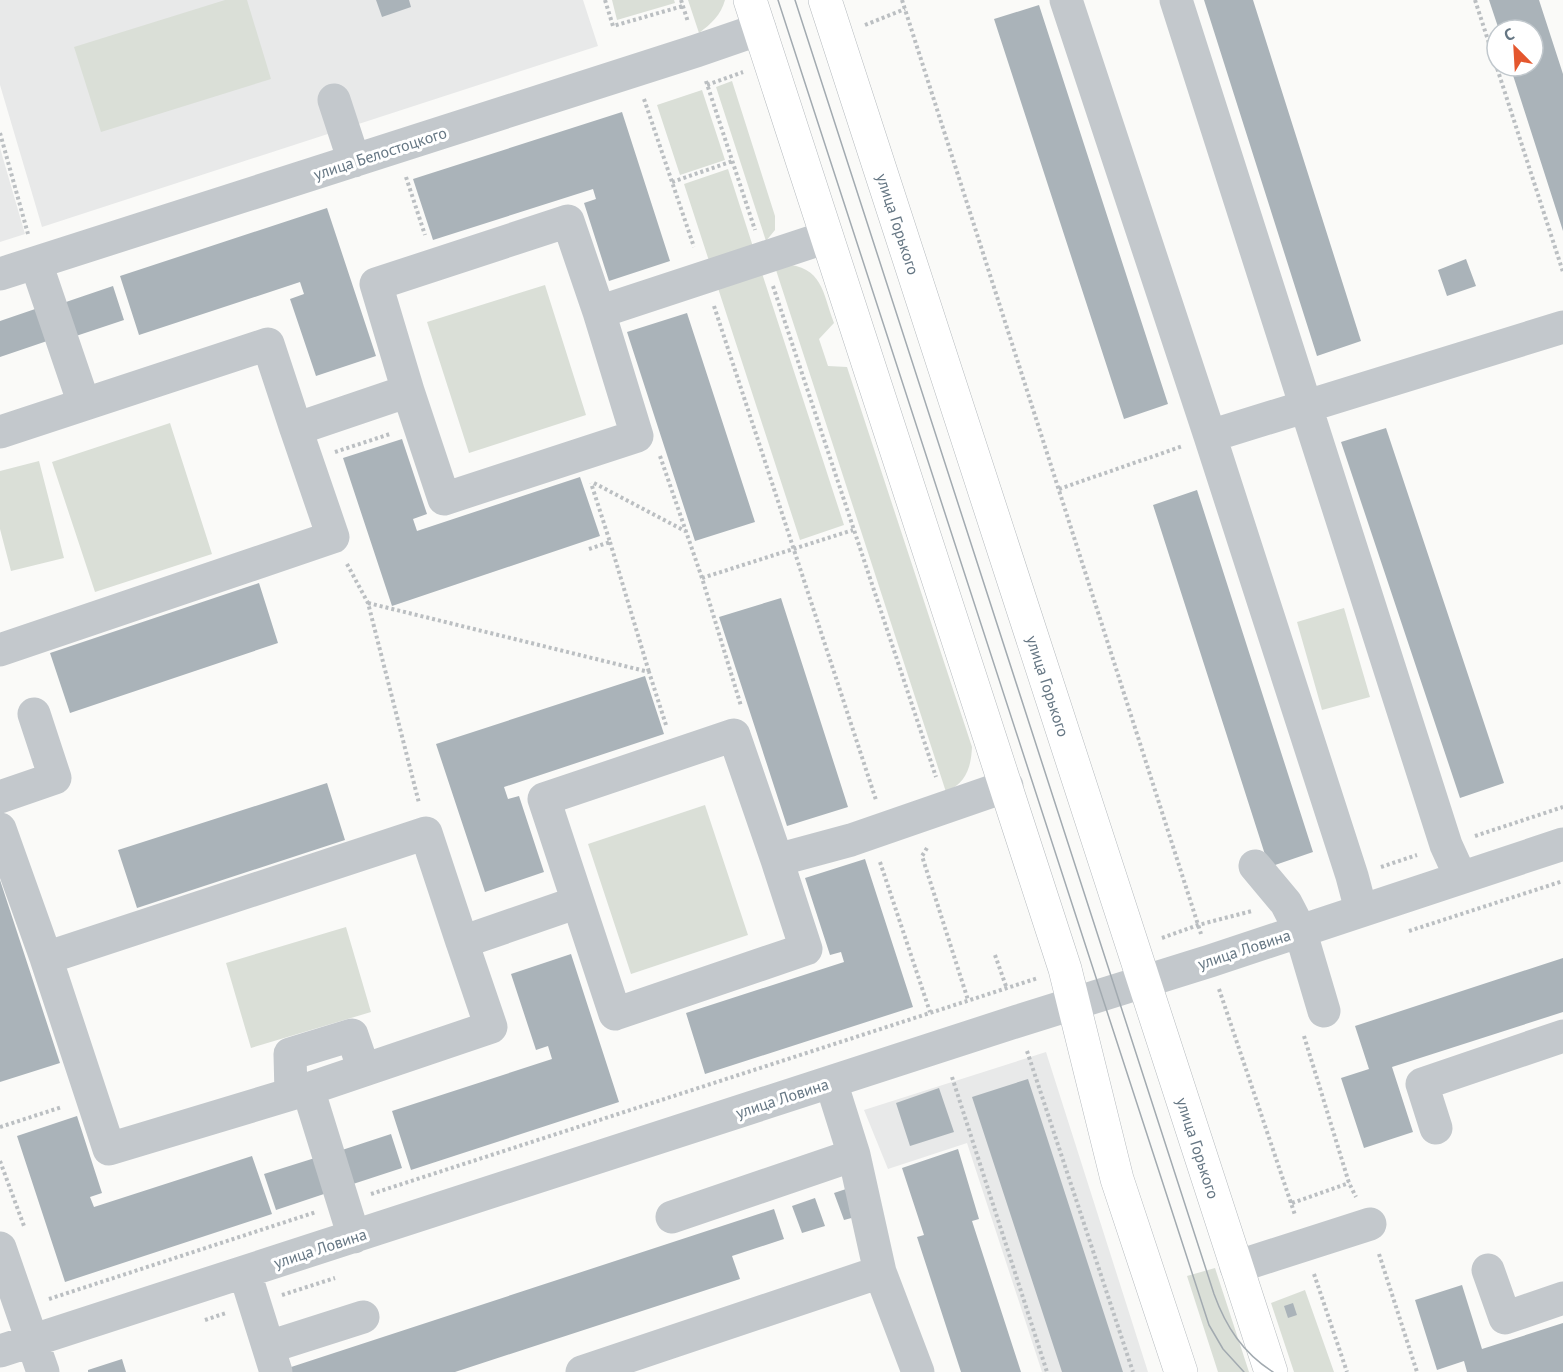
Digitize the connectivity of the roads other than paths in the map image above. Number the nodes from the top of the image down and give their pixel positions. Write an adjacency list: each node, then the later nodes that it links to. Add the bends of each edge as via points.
1 (1066, 0): 17 (street)
2 (1176, 0): 14 (street)
3 (829, 1): 32 (main road, улица Горького)
4 (755, 14): 6 (street, улица Белостоцкого, via 696,51); 7 (main road)
5 (334, 100): 6 (street)
6 (354, 161): 8 (street, улица Белостоцкого)
7 (827, 237): 10 (street); 20 (main road)
8 (36, 263): 9 (street, улица Белостоцкого); 13 (street)
9 (0, 274)
10 (599, 312): 12 (street, via 568,220 375,284); 12 (street, via 637,436 444,499)
11 (1563, 327): 14 (street)
12 (408, 391): 15 (street)
13 (84, 404): 15 (street, via 268,344); 16 (street)
14 (1306, 406): 17 (street); 26 (street, via 1446,845)
15 (296, 429): 18 (street, via 333,537)
16 (0, 432)
17 (1210, 436): 28 (street)
18 (0, 650)
19 (34, 714): 21 (street, via 55,778)
20 (1007, 786): 24 (street); 33 (main road)
21 (0, 797)
22 (0, 829): 31 (street)
23 (1563, 844): 26 (street, улица Ловина)
24 (777, 860): 27 (street, via 806,949 615,1014); 27 (street, via 734,735 544,799)
25 (1255, 867): 29 (street)
26 (1461, 878): 28 (street, улица Ловина)
27 (578, 902): 30 (street)
28 (1361, 910): 29 (street, улица Ловина)
29 (1293, 916): 32 (street, улица Ловина); 34 (street)
30 (462, 942): 31 (street, via 426,833); 37 (street, via 491,1027)
31 (46, 958): 37 (street, via 109,1149)
32 (1144, 981): 33 (street, улица Ловина); 44 (main road, улица Горького)
33 (1073, 1003): 36 (street, улица Ловина); 53 (main road, via 1117,1179)
34 (1312, 1018)
35 (1563, 1036): 38 (street, via 1422,1083)
36 (831, 1082): 39 (street); 42 (street, улица Ловина)
37 (300, 1092): 42 (street)
38 (1436, 1128)
39 (854, 1155): 40 (street); 46 (street)
40 (672, 1217)
41 (1370, 1224): 44 (street)
42 (354, 1237): 47 (street, улица Ловина)
43 (0, 1248): 50 (street)
44 (1236, 1267): 57 (main road, улица Горького)
45 (1488, 1270): 48 (street, via 1505,1318)
46 (880, 1272): 55 (street); 56 (street)
47 (245, 1273): 50 (street, улица Ловина); 52 (street)
48 (1563, 1298)
49 (363, 1317): 52 (street)
50 (31, 1340): 51 (street, улица Ловина); 54 (street)
51 (0, 1350)
52 (273, 1360)
53 (1178, 1367)
54 (43, 1372)
55 (583, 1372)
56 (918, 1372)
57 (1271, 1372)

